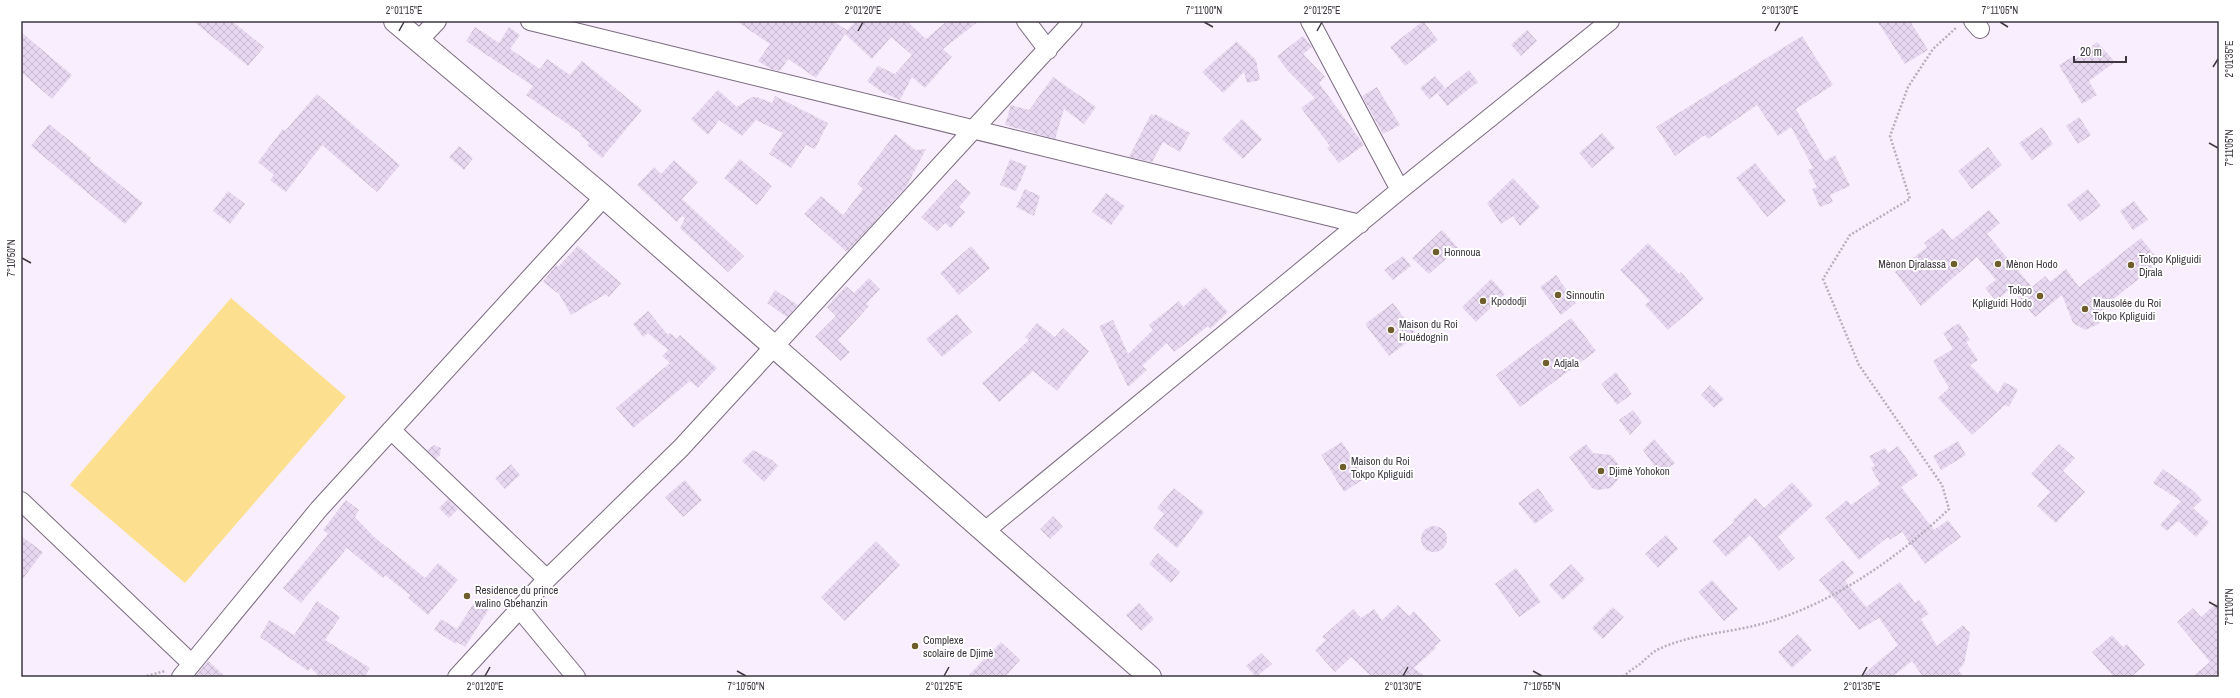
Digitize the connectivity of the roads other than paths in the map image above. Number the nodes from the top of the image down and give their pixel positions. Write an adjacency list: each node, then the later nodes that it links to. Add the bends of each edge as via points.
1 (395, 21): 8 (street)
2 (437, 21): 8 (street)
3 (530, 21): 10 (street)
4 (1026, 21): 9 (street)
5 (1074, 21): 9 (street)
6 (1310, 21): 11 (street)
7 (1610, 21): 11 (street)
8 (418, 41): 12 (street)
9 (1048, 50): 10 (street)
10 (973, 131): 13 (street); 14 (street)
11 (1400, 190): 13 (street)
12 (604, 197): 14 (street); 15 (street)
13 (1360, 224): 17 (street)
14 (773, 345): 17 (street); 18 (street, via 681,448)
15 (391, 430): 18 (street); 20 (street, via 319,509)
16 (21, 501): 20 (street)
17 (985, 531): 23 (street)
18 (547, 579): 19 (street)
19 (519, 608): 21 (street); 22 (street)
20 (186, 670)
21 (457, 677)
22 (576, 677)
23 (1150, 677)

